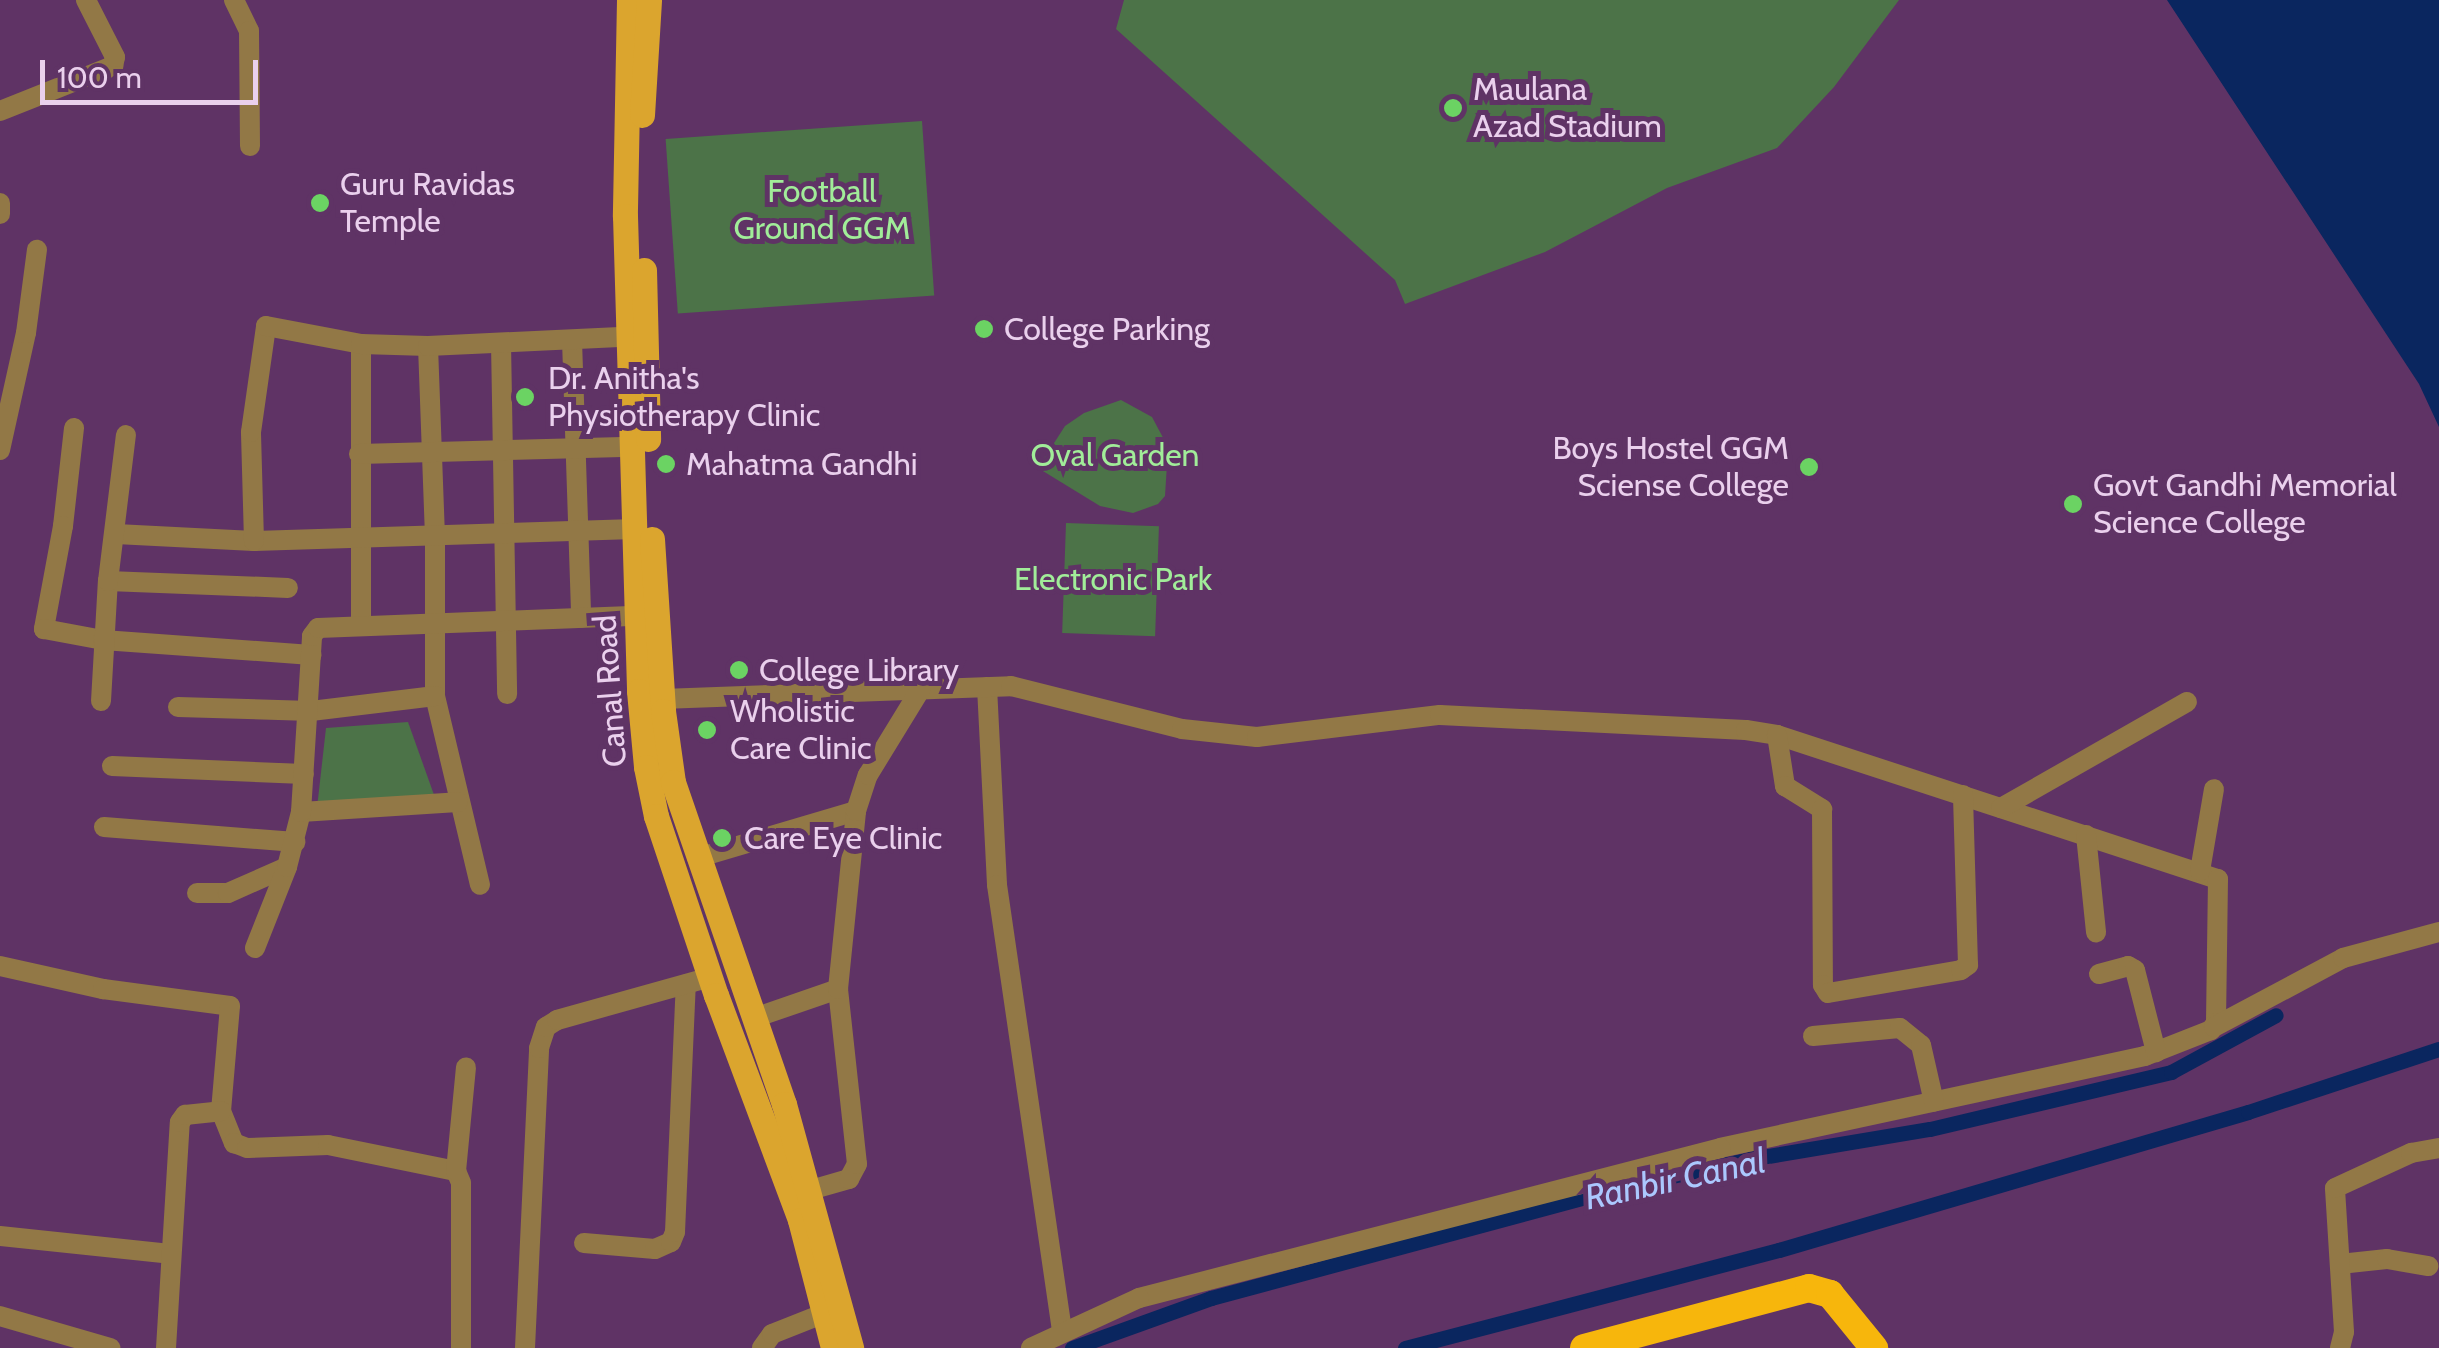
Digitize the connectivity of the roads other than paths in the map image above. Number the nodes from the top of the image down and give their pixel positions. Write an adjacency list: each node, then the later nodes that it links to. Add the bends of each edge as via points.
1 (86, 0): 5 (street, via 115,57 113,66)
2 (234, 0): 6 (street, via 249,31)
3 (629, 0): 10 (main road, Canal Road, via 624,163)
4 (649, 0): 10 (main road, Canal Road)
5 (0, 112)
6 (250, 146)
7 (0, 203): 8 (street)
8 (0, 214)
9 (37, 250): 19 (street)
10 (638, 336): 11 (street); 17 (main road, Canal Road); 43 (main road, Canal Road)
11 (572, 340): 12 (street); 18 (street)
12 (501, 343): 14 (street); 20 (street)
13 (361, 344): 14 (street); 22 (street); 29 (street, via 266,326 251,432)
14 (428, 346): 21 (street)
15 (74, 428): 37 (street, via 64,526 42,626)
16 (126, 435): 26 (street)
17 (632, 447): 18 (street); 23 (main road, Canal Road)
18 (573, 449): 20 (street); 25 (street)
19 (0, 450)
20 (506, 451): 21 (street); 24 (street)
21 (432, 453): 22 (street); 27 (street)
22 (359, 454): 28 (street)
23 (635, 529): 25 (street); 32 (main road, Canal Road)
24 (506, 532): 25 (street); 27 (street); 34 (street)
25 (577, 532): 33 (street)
26 (116, 534): 29 (street); 30 (street)
27 (435, 535): 28 (street); 35 (street)
28 (362, 537): 29 (street); 36 (street)
29 (254, 541)
30 (108, 581): 31 (street); 37 (street)
31 (288, 588)
32 (636, 616): 33 (street); 70 (main road, Canal Road, via 652,797)
33 (581, 618): 34 (street)
34 (507, 620): 35 (street); 41 (street)
35 (436, 622): 36 (street); 42 (street)
36 (361, 624): 38 (street, via 318,628)
37 (103, 640): 38 (street); 44 (street)
38 (311, 655): 47 (street)
39 (988, 687): 40 (street); 48 (street, via 1042,692 1194,732 1256,737 1440,715); 89 (street, via 997,885)
40 (920, 690): 43 (street); 55 (street, via 868,775)
41 (507, 694)
42 (434, 696): 47 (street); 53 (street)
43 (662, 699): 60 (main road, Canal Road, via 673,782)
44 (101, 701)
45 (2187, 702): 54 (street)
46 (178, 707): 47 (street)
47 (310, 710): 50 (street)
48 (1776, 735): 52 (street); 52 (street, via 1784,786 1822,808 1828,993 1968,964)
49 (112, 766): 50 (street)
50 (304, 774): 56 (street)
51 (2214, 789): 62 (street)
52 (1964, 794): 54 (street)
53 (458, 802): 56 (street); 63 (street)
54 (2000, 808): 58 (street)
55 (856, 811): 60 (street); 71 (street)
56 (301, 812): 59 (street)
57 (104, 827): 59 (street)
58 (2086, 835): 62 (street); 65 (street)
59 (295, 842): 61 (street)
60 (697, 858): 72 (main road, Canal Road)
61 (287, 868): 64 (street, via 228,893); 67 (street)
62 (2200, 871): 73 (street, via 2216,876 2218,886)
63 (480, 885)
64 (197, 893)
65 (2096, 932)
66 (2439, 932): 73 (street, via 2343,958)
67 (255, 948)
68 (0, 966): 78 (street, via 103,989 230,1006)
69 (2099, 974): 75 (street, via 2135,970)
70 (698, 980): 83 (street, via 671,1242 655,1249); 87 (main road, Canal Road, via 800,1220); 93 (street, via 546,1027 539,1048)
71 (838, 989): 72 (street); 81 (street, via 858,1164 850,1179)
72 (754, 1018): 81 (main road, Canal Road)
73 (2214, 1027): 75 (street)
74 (1813, 1036): 77 (street, via 1900,1028 1921,1045)
75 (2156, 1052): 77 (street)
76 (466, 1066): 80 (street)
77 (1934, 1102): 89 (street, via 1720,1148 1139,1298)
78 (221, 1112): 80 (street, via 229,1138 247,1148 328,1145); 84 (street, via 185,1115 180,1122)
79 (2439, 1148): 85 (street, via 2338,1184)
80 (456, 1171): 92 (street)
81 (807, 1191): 96 (main road, Canal Road)
82 (0, 1236): 84 (street)
83 (584, 1243)
84 (170, 1254): 91 (street)
85 (2340, 1264): 86 (street, via 2386,1259); 100 (street)
86 (2428, 1266)
87 (824, 1313): 94 (street, via 772,1334); 95 (main road, Canal Road)
88 (0, 1316): 90 (street)
89 (1062, 1332): 97 (street)
90 (110, 1348)
91 (166, 1348)
92 (461, 1348)
93 (525, 1348)
94 (762, 1348)
95 (833, 1348)
96 (851, 1348)
97 (1031, 1348)
98 (1584, 1348): 99 (highway, via 1809,1288 1830,1293)
99 (1874, 1348)
100 (2340, 1348)

